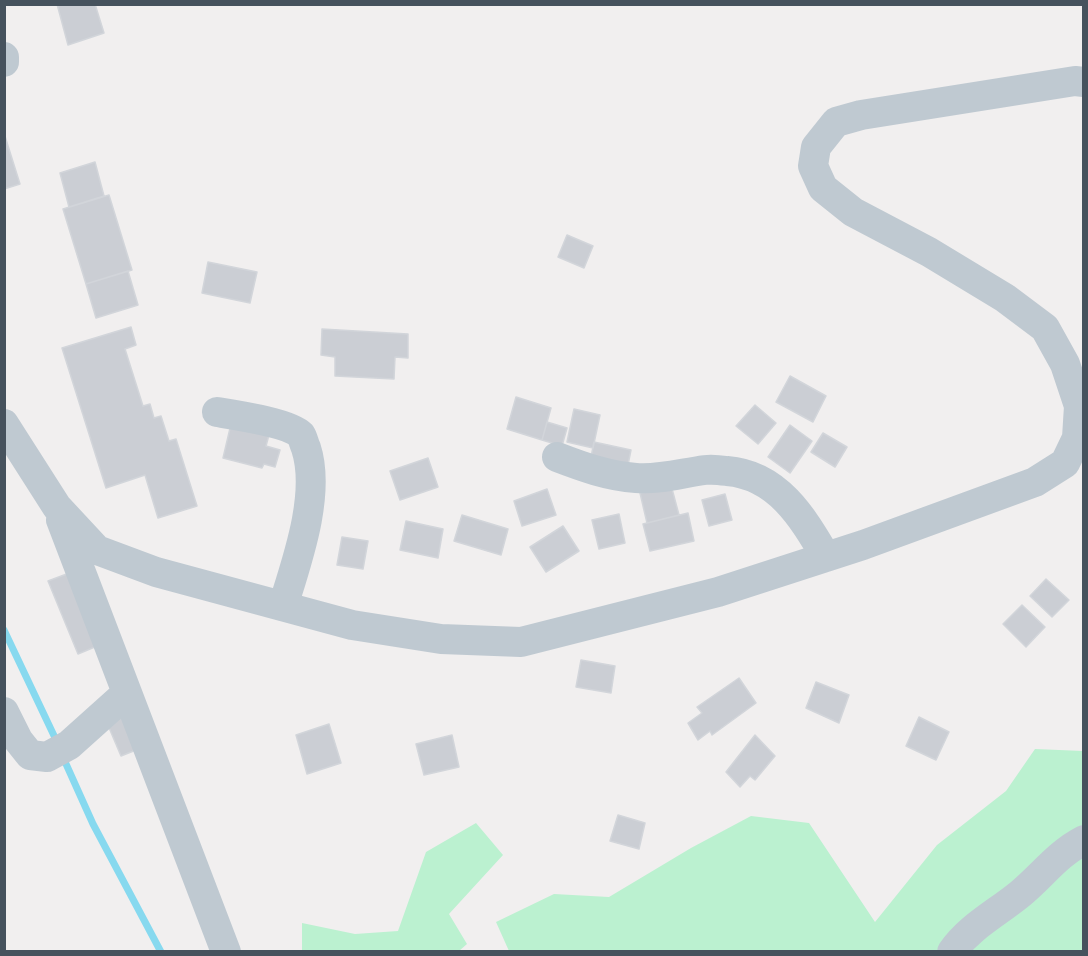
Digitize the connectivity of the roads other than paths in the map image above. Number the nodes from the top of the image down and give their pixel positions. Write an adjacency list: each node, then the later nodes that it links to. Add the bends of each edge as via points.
1 (4, 57): 2 (street)
2 (4, 62)
3 (1083, 82): 8 (street, via 861,115 836,122 816,147 813,166 823,188 853,212 929,252 1005,298 1045,328 1065,364 1079,406 1077,438 1065,463 1035,482)
4 (217, 412): 9 (street, via 287,426 301,435 310,462 309,501 302,546)
5 (4, 424): 7 (street)
6 (557, 457): 8 (street, via 597,472 638,478 708,469 744,472 786,498)
7 (57, 507): 9 (street, via 97,550 156,572); 10 (street)
8 (826, 557): 9 (street, via 718,591 521,642 430,637 352,625)
9 (283, 606)
10 (127, 693): 11 (street, via 78,738 46,757 30,755); 13 (street)
11 (4, 712)
12 (1083, 840): 14 (street, via 1066,850)
13 (226, 951)
14 (952, 951)

